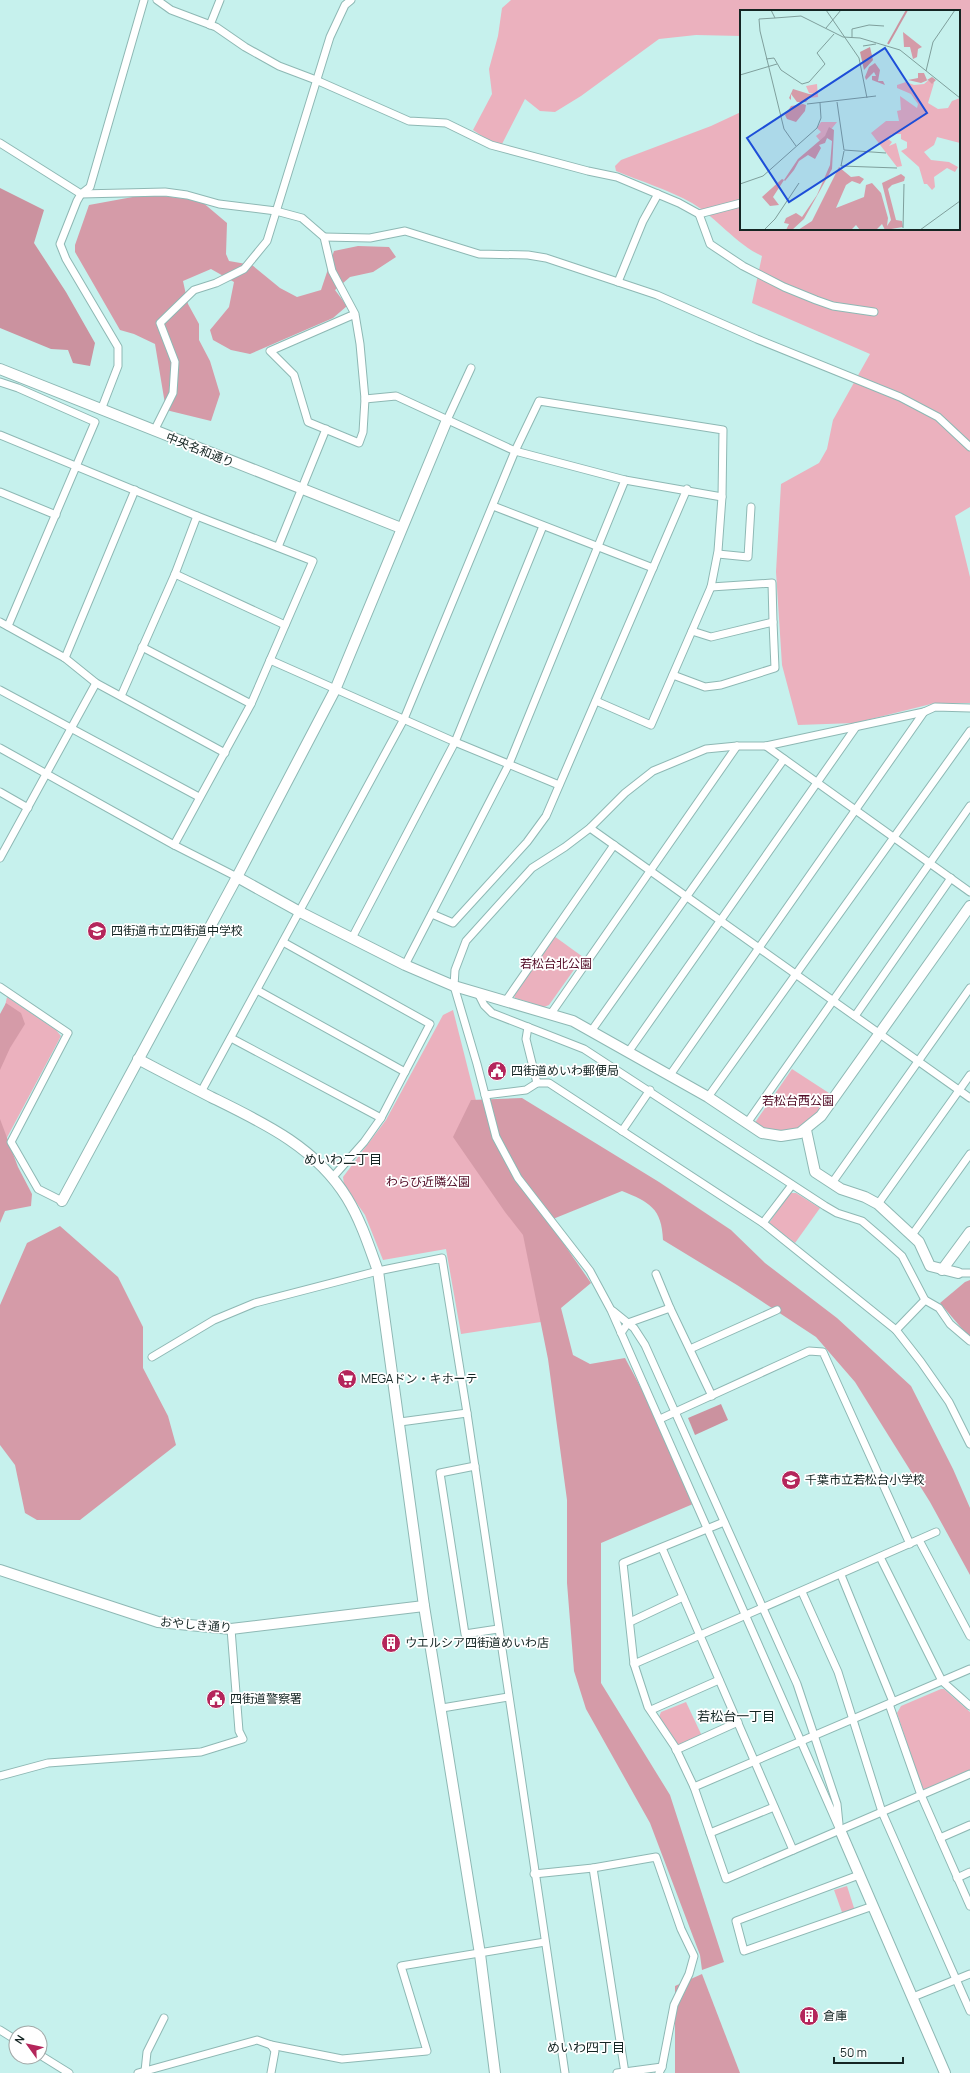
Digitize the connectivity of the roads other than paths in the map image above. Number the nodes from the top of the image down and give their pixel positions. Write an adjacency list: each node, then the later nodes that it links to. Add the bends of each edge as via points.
1 (144, 0): 8 (street, via 90,187)
2 (157, 0): 5 (street, via 172,10)
3 (220, 0): 5 (street)
4 (351, 0): 6 (street, via 345,5 330,37)
5 (210, 25): 6 (street, via 279,66)
6 (316, 80): 9 (street, via 408,121 446,123 491,145 617,177); 11 (street)
7 (0, 143): 8 (street)
8 (81, 194): 11 (street, via 165,192 188,195 219,204); 21 (street, via 60,244 66,259 118,348 118,366)
9 (658, 194): 12 (street); 14 (street, via 643,221)
10 (740, 202): 12 (street)
11 (276, 211): 13 (street, via 302,218); 24 (street, via 267,241 244,269 216,283 194,290 160,323 175,362 174,385 173,393)
12 (699, 214): 15 (street, via 710,244 743,266 784,288 833,306)
13 (324, 237): 14 (street, via 370,238 404,231 479,254 546,258); 16 (street, via 332,271)
14 (618, 282): 26 (street, via 657,295 757,339 900,396 938,418)
15 (874, 312)
16 (354, 314): 20 (street, via 360,344); 23 (street, via 270,351 294,375 308,422)
17 (470, 368): 22 (street)
18 (0, 369): 21 (street, 中央名和通り)
19 (0, 382): 28 (street, via 95,422)
20 (365, 399): 22 (street, via 396,396); 23 (street, via 363,432 359,443)
21 (101, 410): 24 (street, 中央名和通り)
22 (447, 420): 27 (street); 40 (street)
23 (326, 429): 32 (street)
24 (154, 432): 32 (street, 中央名和通り)
25 (0, 435): 28 (street)
26 (970, 447)
27 (515, 451): 29 (street); 34 (street, via 539,401 723,430); 35 (street)
28 (77, 466): 31 (street); 37 (street)
29 (625, 480): 30 (street); 42 (street)
30 (687, 489): 34 (street); 44 (street)
31 (135, 490): 38 (street); 53 (street)
32 (301, 490): 40 (street, 中央名和通り); 41 (street)
33 (0, 492): 37 (street)
34 (722, 497): 43 (street)
35 (493, 506): 39 (street); 64 (street)
36 (751, 506): 43 (street, via 748,557)
37 (56, 515): 50 (street)
38 (197, 516): 41 (street); 45 (street)
39 (543, 526): 42 (street); 68 (street)
40 (401, 528): 58 (street)
41 (278, 547): 49 (street, via 313,562)
42 (597, 547): 44 (street); 74 (street)
43 (718, 554): 46 (street)
44 (653, 568): 60 (street)
45 (175, 574): 49 (street); 52 (street)
46 (711, 587): 48 (street, via 772,582); 51 (street)
47 (0, 622): 50 (street)
48 (773, 622): 51 (street, via 711,637); 55 (street, via 775,668 705,688)
49 (285, 625): 54 (street)
50 (8, 626): 53 (street)
51 (692, 631): 55 (street)
52 (142, 647): 59 (street); 61 (street)
53 (65, 658): 56 (street)
54 (270, 660): 58 (street); 61 (street)
55 (672, 675): 60 (street, via 651,725)
56 (96, 683): 59 (street); 66 (street)
57 (0, 690): 66 (street)
58 (335, 690): 64 (street); 90 (street)
59 (121, 696): 72 (street)
60 (596, 701): 77 (street)
61 (250, 704): 72 (street)
62 (970, 708): 63 (street, via 940,707)
63 (924, 712): 65 (street); 82 (street)
64 (404, 719): 68 (street); 95 (street)
65 (856, 727): 70 (street); 76 (street)
66 (72, 729): 75 (street); 79 (street)
67 (970, 731): 84 (street)
68 (455, 742): 74 (street); 98 (street)
69 (737, 746): 70 (street); 83 (street, via 706,749 652,771 625,793); 89 (street)
70 (766, 746): 73 (street)
71 (0, 748): 75 (street)
72 (225, 753): 79 (street)
73 (784, 759): 76 (street); 93 (street)
74 (509, 764): 77 (street); 96 (street)
75 (48, 774): 81 (street); 85 (street)
76 (817, 783): 82 (street); 97 (street)
77 (560, 785): 96 (street, via 546,816 527,842 453,923)
78 (0, 792): 81 (street)
79 (199, 797): 85 (street)
80 (970, 806): 88 (street)
81 (28, 808): 87 (street)
82 (855, 810): 84 (street); 100 (street)
83 (590, 828): 86 (street); 103 (street, via 532,868 466,941 455,970)
84 (894, 838): 88 (street); 102 (street)
85 (174, 845): 90 (street)
86 (614, 845): 89 (street); 109 (street)
87 (1, 855)
88 (930, 863): 91 (street); 108 (street)
89 (650, 870): 93 (street); 110 (street)
90 (237, 877): 95 (street); 117 (street)
91 (951, 878): 92 (street); 111 (street)
92 (970, 892)
93 (687, 896): 97 (street); 113 (street)
94 (970, 906): 114 (street)
95 (300, 912): 98 (street); 99 (street)
96 (432, 914): 101 (street)
97 (721, 920): 100 (street); 116 (street)
98 (352, 938): 101 (street)
99 (283, 942): 106 (street); 119 (street, via 430,1024)
100 (759, 947): 102 (street); 120 (street)
101 (405, 965): 103 (street)
102 (796, 974): 108 (street); 127 (street)
103 (454, 986): 107 (street); 126 (street)
104 (0, 988): 137 (street, via 68,1033 11,1142 38,1189)
105 (970, 988): 118 (street)
106 (257, 990): 115 (street); 119 (street)
107 (478, 993): 109 (street); 112 (street, via 492,1013)
108 (833, 1000): 111 (street); 130 (street)
109 (505, 1002): 110 (street)
110 (550, 1015): 113 (street, via 573,1021)
111 (855, 1016): 114 (street)
112 (528, 1028): 122 (street, via 526,1039); 123 (street, via 584,1048)
113 (592, 1030): 116 (street)
114 (880, 1034): 118 (street); 131 (street, via 821,1116)
115 (231, 1038): 125 (street); 129 (street)
116 (629, 1051): 120 (street)
117 (138, 1059): 125 (street); 137 (street)
118 (918, 1061): 124 (street); 135 (street)
119 (405, 1072): 129 (street)
120 (670, 1075): 127 (street)
121 (970, 1075): 124 (street)
122 (537, 1083): 126 (street, via 526,1090); 132 (street, via 549,1082)
123 (650, 1090): 132 (street); 136 (street)
124 (959, 1090): 128 (street); 138 (street)
125 (201, 1092): 134 (street, via 269,1126 300,1146)
126 (485, 1095): 149 (street, via 496,1137 518,1178 590,1271)
127 (708, 1097): 130 (street)
128 (970, 1098)
129 (381, 1118): 134 (street, via 364,1142)
130 (747, 1123): 131 (street, via 762,1133 771,1135 792,1135)
131 (806, 1130): 135 (street, via 815,1172)
132 (622, 1131): 139 (street)
133 (970, 1154): 141 (street)
134 (332, 1178): 143 (street, via 347,1198 362,1227)
135 (832, 1183): 138 (street)
136 (792, 1185): 139 (street); 147 (street, via 838,1213 862,1221 883,1239 902,1256)
137 (62, 1201)
138 (878, 1204): 141 (street)
139 (763, 1223): 152 (street)
140 (970, 1232): 142 (street)
141 (912, 1235): 142 (street, via 919,1242 930,1266)
142 (942, 1270): 144 (street)
143 (378, 1271): 156 (street, via 255,1303 214,1320); 158 (street, via 442,1258); 161 (street)
144 (958, 1273): 145 (street)
145 (970, 1273)
146 (656, 1274): 148 (street)
147 (925, 1300): 152 (street); 154 (street, via 939,1308 950,1324)
148 (670, 1308): 151 (street); 155 (street)
149 (611, 1310): 151 (street); 153 (street)
150 (777, 1310): 155 (street)
151 (628, 1323): 153 (street); 159 (street, via 645,1345)
152 (896, 1330): 162 (street, via 948,1402)
153 (621, 1333): 160 (street)
154 (970, 1341)
155 (690, 1349): 157 (street)
156 (152, 1357)
157 (712, 1396): 159 (street); 168 (street, via 809,1351 823,1352)
158 (467, 1413): 161 (street); 163 (street)
159 (675, 1413): 160 (street); 164 (street)
160 (660, 1418): 165 (street)
161 (400, 1422): 175 (street)
162 (970, 1444)
163 (475, 1466): 179 (street); 179 (street, via 440,1473 465,1634)
164 (724, 1522): 165 (street); 176 (street)
165 (708, 1529): 169 (street); 177 (street)
166 (936, 1532): 167 (street)
167 (919, 1540): 168 (street); 182 (street)
168 (910, 1544): 170 (street)
169 (662, 1548): 174 (street); 178 (street, via 624,1563)
170 (880, 1557): 172 (street); 186 (street)
171 (0, 1570): 180 (street, おやしき通り, via 158,1622)
172 (841, 1575): 173 (street); 188 (street)
173 (802, 1592): 176 (street); 192 (street, via 838,1672)
174 (683, 1597): 178 (street); 181 (street)
175 (424, 1606): 180 (street, おやしき通り); 190 (street)
176 (762, 1609): 177 (street); 194 (street, via 797,1684)
177 (746, 1616): 181 (street); 195 (street)
178 (630, 1622): 183 (street)
179 (498, 1628): 187 (street)
180 (231, 1629): 199 (street, via 239,1731 243,1739 201,1752 48,1763)
181 (700, 1636): 183 (street); 185 (street)
182 (970, 1636)
183 (634, 1664): 191 (street)
184 (970, 1669): 186 (street)
185 (719, 1680): 191 (street); 193 (street)
186 (942, 1681): 188 (street); 189 (street)
187 (508, 1697): 190 (street); 211 (street)
188 (891, 1703): 192 (street); 201 (street)
189 (970, 1706)
190 (442, 1708): 217 (street)
191 (651, 1710): 196 (street)
192 (852, 1720): 194 (street); 203 (street)
193 (738, 1722): 196 (street); 197 (street)
194 (814, 1736): 195 (street); 205 (street, via 837,1804)
195 (800, 1742): 197 (street); 205 (street)
196 (676, 1750): 200 (street)
197 (755, 1761): 200 (street); 202 (street)
198 (970, 1774): 201 (street)
199 (0, 1776)
200 (694, 1787): 206 (street)
201 (921, 1795): 203 (street); 207 (street)
202 (774, 1806): 206 (street); 208 (street)
203 (882, 1812): 205 (street); 219 (street)
204 (970, 1825): 207 (street)
205 (840, 1830): 208 (street); 212 (street)
206 (710, 1833): 208 (street, via 726,1879)
207 (940, 1838): 213 (street)
208 (793, 1850)
209 (593, 1868): 211 (street); 225 (street, via 656,1857 681,1929 694,1956 689,1974 674,2005); 231 (street)
210 (970, 1872): 213 (street)
211 (534, 1874): 216 (street)
212 (860, 1875): 214 (street); 214 (street, via 736,1921 744,1951)
213 (957, 1878): 215 (street)
214 (873, 1906): 220 (street)
215 (970, 1906)
216 (545, 1942): 217 (street); 230 (street)
217 (480, 1954): 223 (street, via 401,1966 427,2051 342,2059); 229 (street)
218 (970, 1974): 219 (street)
219 (956, 1980): 220 (street); 221 (street)
220 (912, 1997): 232 (street)
221 (970, 2012)
222 (164, 2018): 226 (street, via 147,2052)
223 (272, 2045): 226 (street, via 257,2040); 228 (street, via 276,2051)
224 (48, 2060): 227 (street)
225 (661, 2070): 231 (street)
226 (142, 2072)
227 (69, 2073)
228 (271, 2073)
229 (495, 2073)
230 (565, 2073)
231 (622, 2073)
232 (945, 2073)

